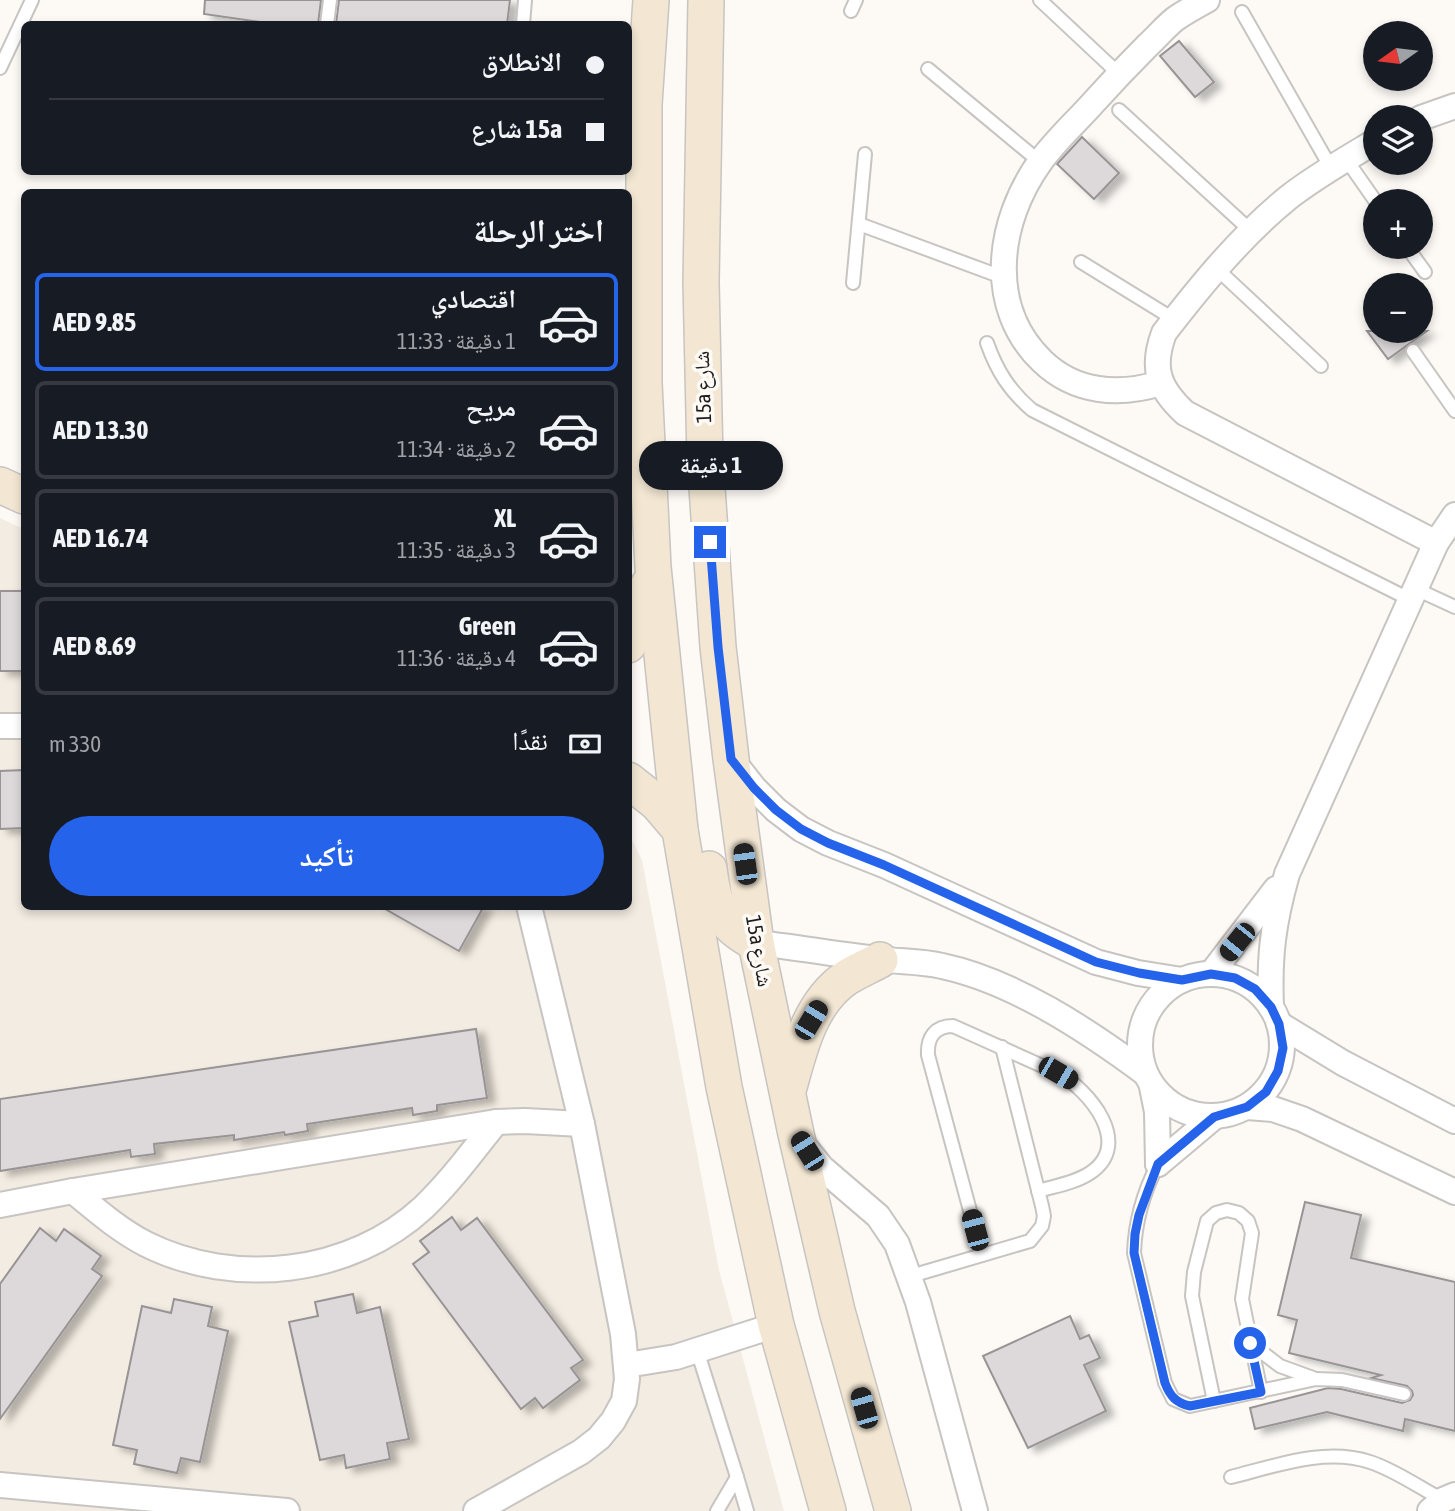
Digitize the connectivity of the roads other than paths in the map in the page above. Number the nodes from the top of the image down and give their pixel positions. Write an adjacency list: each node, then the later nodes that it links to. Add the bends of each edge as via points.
1 (32, 0): 9 (lane)
2 (330, 0): 10 (lane)
3 (524, 0): 11 (lane)
4 (651, 0): 42 (main road, via 644,104 644,383)
5 (706, 0): 48 (main road, 15a شارع, via 701,282 705,459 715,621)
6 (1040, 0): 15 (lane)
7 (1207, 0): 15 (street, via 1174,20)
8 (1242, 12): 22 (lane)
9 (22, 21)
10 (327, 21)
11 (523, 21)
12 (21, 23): 13 (lane)
13 (0, 68)
14 (928, 69): 21 (lane)
15 (1119, 74): 21 (street)
16 (1455, 106): 18 (street)
17 (1119, 110): 25 (lane)
18 (1433, 114)
19 (1363, 149): 22 (street)
20 (865, 154): 24 (lane)
21 (1040, 162): 30 (street, via 1013,217)
22 (1338, 164): 23 (lane); 25 (street, via 1289,197)
23 (1363, 189)
24 (859, 224): 30 (lane); 31 (lane)
25 (1251, 231): 28 (street)
26 (1416, 259): 29 (lane)
27 (1081, 261): 32 (lane)
28 (1217, 269): 32 (street); 35 (lane)
29 (1425, 272)
30 (1002, 277): 36 (street, via 1017,329 1051,370 1071,382 1105,390 1139,390)
31 (853, 284)
32 (1175, 320): 36 (street, via 1158,349)
33 (987, 343): 43 (lane, via 1003,380 1040,415)
34 (1413, 351): 37 (lane)
35 (1321, 366)
36 (1161, 383): 41 (street, via 1170,400 1202,423)
37 (1455, 411)
38 (0, 485): 39 (main road)
39 (21, 495)
40 (1455, 515): 41 (street)
41 (1436, 543): 43 (street)
42 (653, 567): 45 (main road); 50 (main road); 53 (main road, via 669,599 677,631 714,903 727,923)
43 (1414, 595): 44 (lane); 51 (street)
44 (1455, 607)
45 (632, 633)
46 (0, 726): 47 (street)
47 (21, 726)
48 (731, 759): 53 (main road, 15a شارع); 56 (street, via 776,810 828,843 1096,962)
49 (632, 783): 50 (main road)
50 (680, 830): 74 (main road, via 722,1074)
51 (1287, 874): 55 (street); 57 (street, via 1271,951)
52 (530, 910): 65 (street)
53 (756, 943): 54 (street); 60 (main road, 15a شارع)
54 (880, 960): 59 (street, via 944,966 996,985 1068,1020); 60 (main road, via 845,979 825,997 800,1043)
55 (1211, 974): 56 (street); 57 (street, via 1235,978 1255,989)
56 (1182, 980): 59 (street, via 1163,992 1141,1029 1140,1051)
57 (1275, 1015): 61 (street, via 1283,1048 1278,1071 1266,1092); 63 (street, via 1343,1063)
58 (1002, 1047): 69 (lane); 69 (lane, via 1072,1080 1093,1102 1106,1128 1106,1152 1091,1172); 72 (lane, via 953,1026 936,1030 928,1046)
59 (1148, 1080): 62 (street, via 1169,1104 1191,1115); 67 (street, via 1157,1112)
60 (788, 1094): 66 (main road, 15a شارع)
61 (1247, 1107): 62 (street); 70 (street, via 1273,1109 1302,1119)
62 (1214, 1117): 67 (street)
63 (1455, 1121)
64 (496, 1122): 65 (street); 68 (street); 68 (street, via 448,1181 393,1230 326,1261 290,1268 216,1267 181,1258 114,1225)
65 (582, 1124): 77 (street)
66 (796, 1134): 73 (street, via 822,1168 878,1216); 92 (main road, 15a شارع, via 837,1311)
67 (1158, 1164): 81 (lane, via 1135,1234 1137,1273 1168,1392 1190,1406)
68 (73, 1191): 71 (street)
69 (1038, 1191): 72 (lane, via 1044,1216 1037,1234)
70 (1455, 1192)
71 (0, 1205)
72 (982, 1255): 73 (lane)
73 (911, 1276): 93 (street)
74 (776, 1325): 76 (street); 91 (main road)
75 (1250, 1343): 78 (lane, via 1280,1366); 79 (lane); 81 (lane, via 1242,1299 1252,1233 1248,1221 1227,1210 1207,1221 1192,1284)
76 (697, 1350): 77 (street); 82 (lane)
77 (627, 1365): 88 (street, via 624,1401 598,1438)
78 (1316, 1379): 79 (lane); 80 (lane)
79 (1261, 1392): 81 (lane)
80 (1404, 1394)
81 (1214, 1401)
82 (737, 1477): 89 (lane); 90 (lane)
83 (1231, 1477): 85 (lane, via 1319,1457 1355,1458 1373,1462)
84 (0, 1485): 86 (street)
85 (1442, 1502)
86 (148, 1504): 87 (street)
87 (287, 1511)
88 (477, 1511)
89 (717, 1511)
90 (747, 1511)
91 (828, 1511)
92 (893, 1511)
93 (975, 1511)

